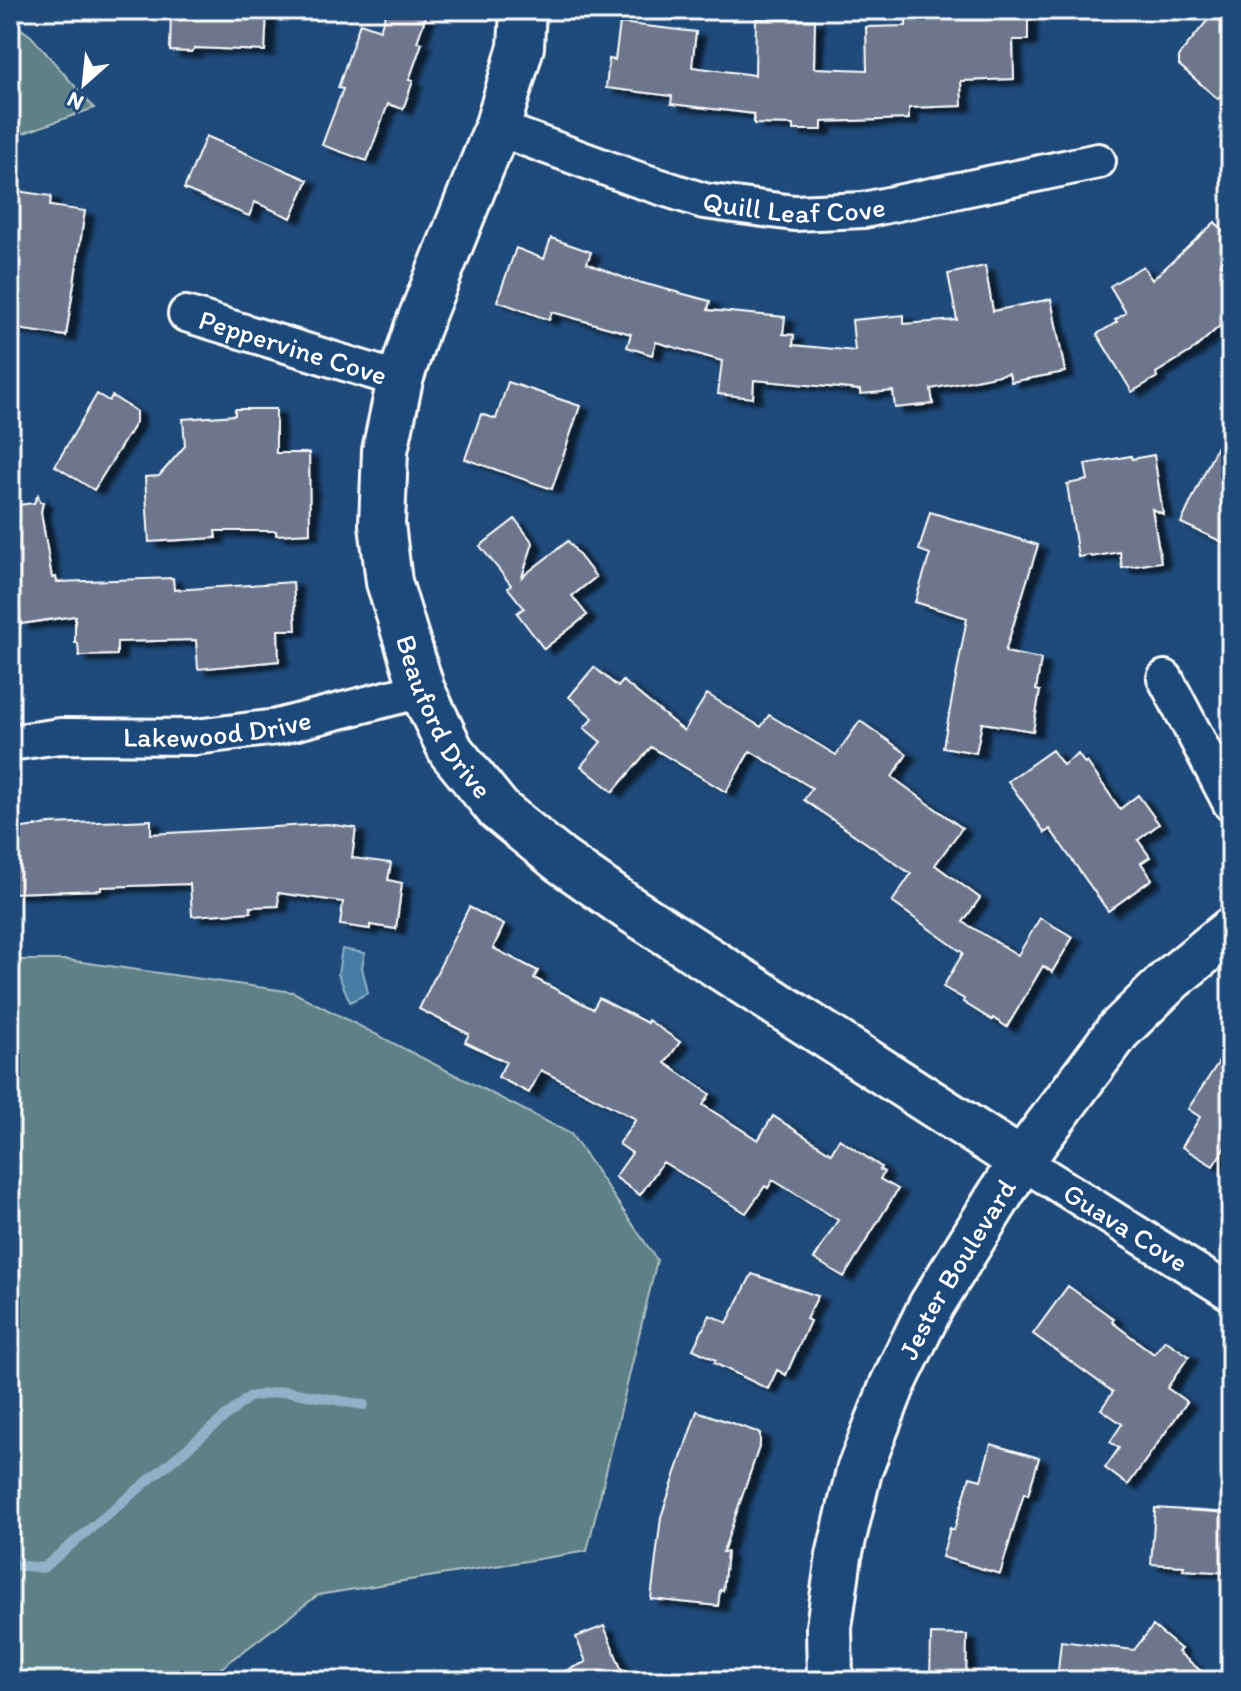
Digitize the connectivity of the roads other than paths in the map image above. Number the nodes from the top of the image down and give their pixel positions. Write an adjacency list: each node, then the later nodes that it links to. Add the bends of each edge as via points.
1 (523, 10): 2 (street, Beauford Drive, via 521,47)
2 (497, 128): 3 (street, Quill Leaf Cove, via 704,201 794,213 864,210); 5 (street, Beauford Drive)
3 (1098, 161)
4 (186, 314): 5 (street, Peppervine Cove)
5 (400, 380): 7 (street, Beauford Drive, via 385,451 382,524 389,582)
6 (1165, 678): 9 (street)
7 (422, 690): 8 (street, Lakewood Drive, via 277,727 209,736 60,736); 11 (street, Beauford Drive, via 451,751 499,810 560,860)
8 (10, 743)
9 (1231, 804)
10 (1231, 930): 11 (street, Jester Boulevard, via 1118,1031)
11 (1021, 1161): 12 (street, Guava Cove); 13 (street, Jester Boulevard, via 931,1306 859,1471 829,1627)
12 (1231, 1293)
13 (830, 1681)

